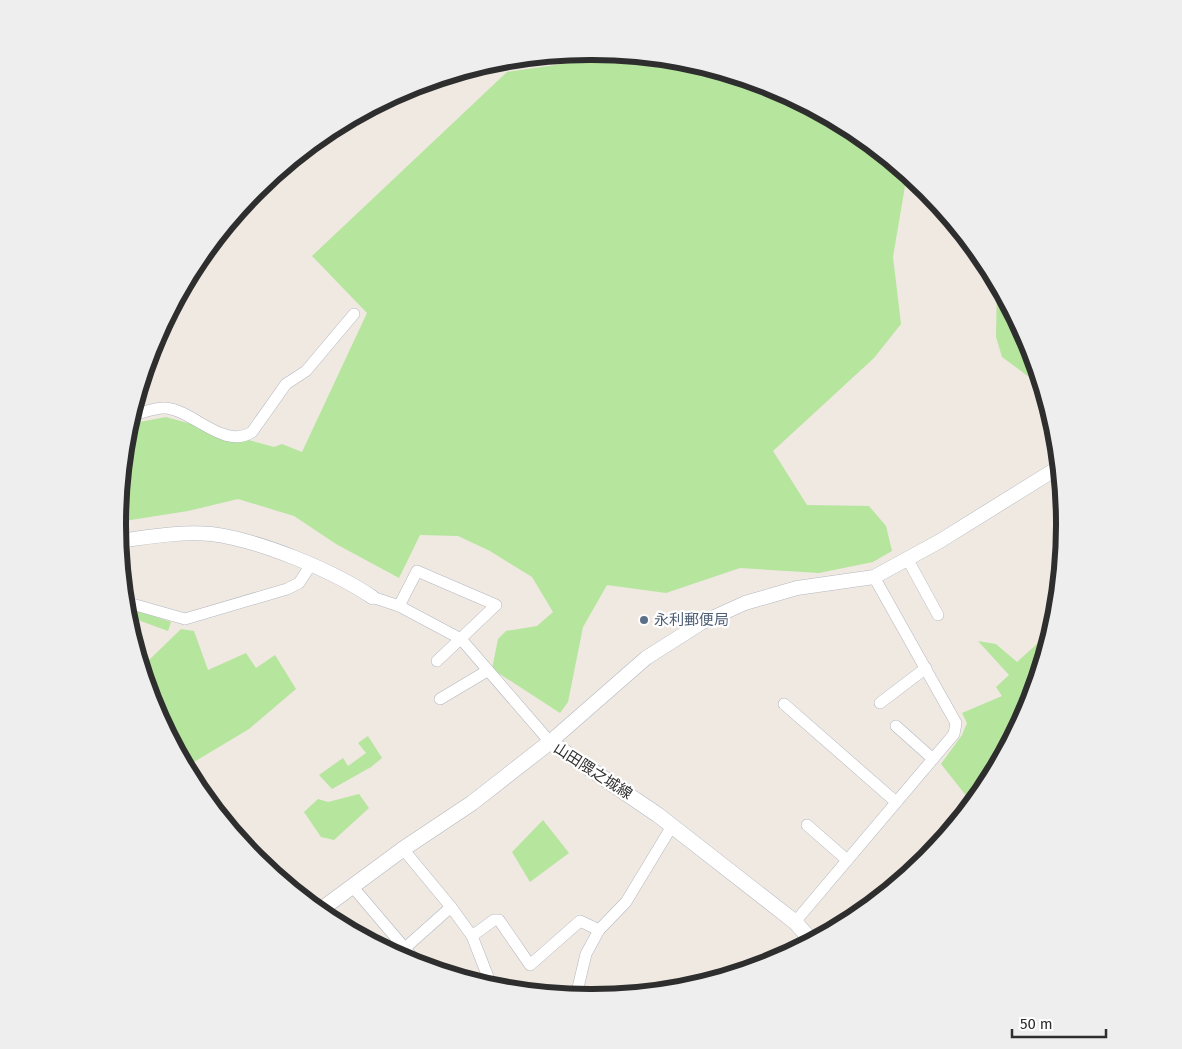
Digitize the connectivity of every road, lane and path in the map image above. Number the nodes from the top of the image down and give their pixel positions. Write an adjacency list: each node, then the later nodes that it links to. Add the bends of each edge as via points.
1 (354, 314): 2 (street, via 306,371 286,384 252,432 244,437 208,428 165,408)
2 (140, 413)
3 (1053, 475): 5 (street)
4 (127, 540): 6 (street, via 172,534 210,534 245,541)
5 (908, 560): 7 (street); 11 (street)
6 (310, 566): 8 (street, via 354,585); 9 (street, via 299,584 185,619)
7 (874, 577): 14 (street); 20 (street, via 798,588 745,603 701,623 646,658)
8 (372, 597): 10 (street)
9 (133, 604)
10 (399, 606): 12 (street); 12 (street, via 417,570 496,605)
11 (938, 615)
12 (461, 639): 13 (street); 15 (street)
13 (437, 661)
14 (926, 668): 17 (street); 21 (street, via 956,722 954,734)
15 (488, 671): 16 (street); 20 (street)
16 (440, 699)
17 (880, 702)
18 (784, 704): 22 (street)
19 (896, 726): 21 (street)
20 (550, 742): 24 (main road, 山田隈之城線); 25 (main road, 山田隈之城線, via 472,803)
21 (933, 759): 22 (street)
22 (896, 802): 26 (street)
23 (807, 825): 26 (street)
24 (672, 826): 30 (main road, 山田隈之城線); 31 (street, via 626,902)
25 (403, 849): 27 (main road, 山田隈之城線); 29 (street)
26 (847, 860): 30 (street)
27 (352, 886): 28 (main road, 山田隈之城線); 34 (street)
28 (326, 906)
29 (451, 907): 33 (street); 34 (street)
30 (795, 922): 32 (main road, 山田隈之城線)
31 (599, 930): 33 (street, via 580,921 530,965 500,920 494,920); 37 (street, via 586,954)
32 (807, 935)
33 (472, 936): 36 (street)
34 (405, 948): 35 (street)
35 (408, 952)
36 (488, 977)
37 (578, 989)

